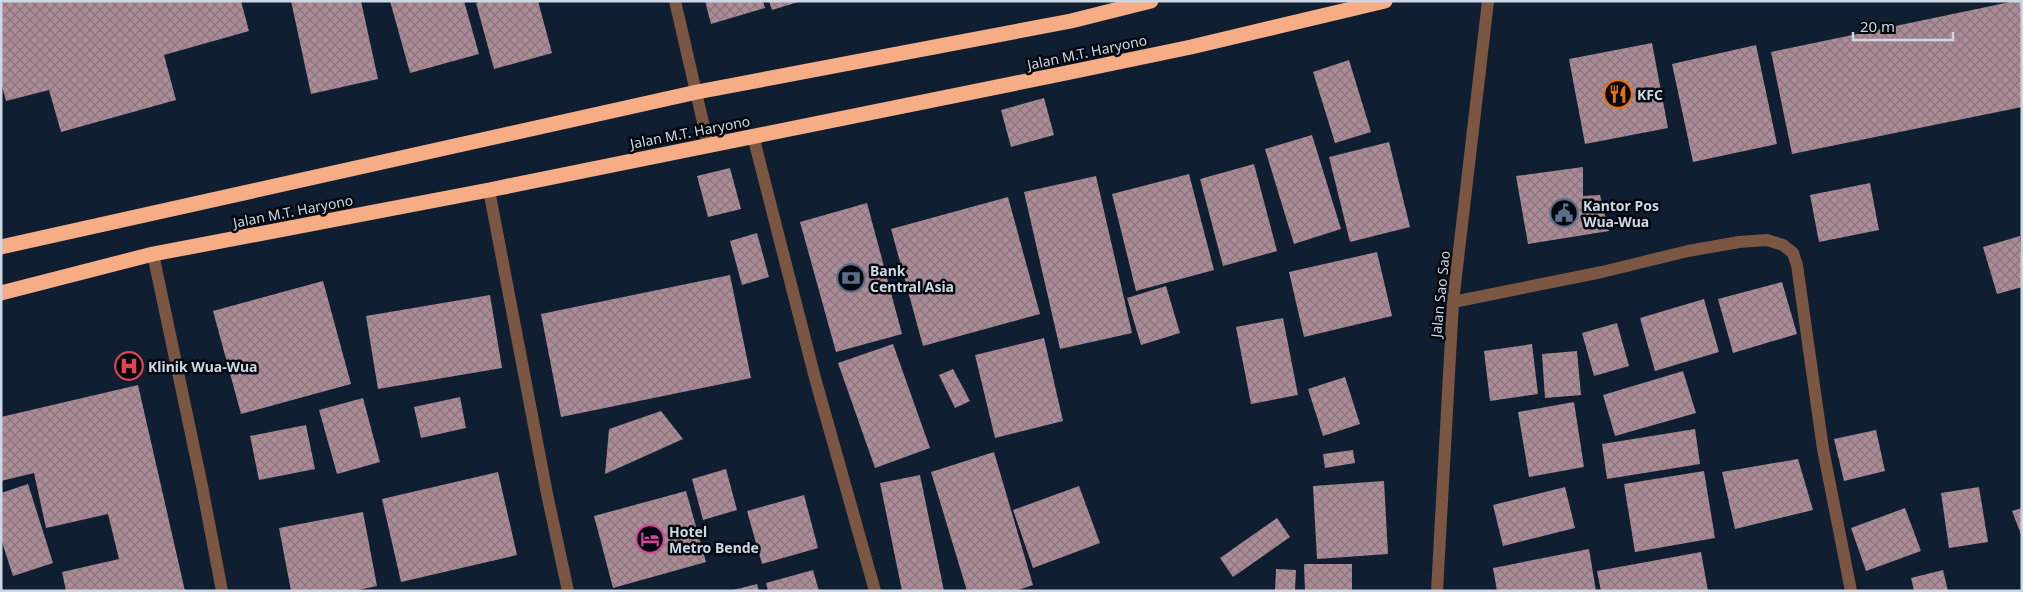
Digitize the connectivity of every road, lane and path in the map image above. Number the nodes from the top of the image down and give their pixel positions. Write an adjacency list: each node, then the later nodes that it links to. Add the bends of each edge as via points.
1 (675, 1): 5 (street)
2 (1151, 1): 5 (highway, Jalan M.T. Haryono, via 1071,22)
3 (1386, 1): 6 (highway, Jalan M.T. Haryono, via 1191,47)
4 (1488, 1): 12 (street, Jalan Sao Sao)
5 (697, 92): 7 (street); 9 (highway, Jalan M.T. Haryono)
6 (753, 136): 7 (highway, Jalan M.T. Haryono); 15 (street, via 815,378)
7 (708, 144): 8 (highway, Jalan M.T. Haryono)
8 (488, 190): 10 (highway, Jalan M.T. Haryono); 14 (street, via 546,494)
9 (1, 247)
10 (153, 254): 11 (highway, Jalan M.T. Haryono); 13 (street)
11 (1, 292)
12 (1453, 302): 16 (street, Jalan Sao Sao); 17 (street, via 1739,242 1767,240 1783,245 1793,253 1797,265 1823,450)
13 (222, 591)
14 (568, 591)
15 (875, 591)
16 (1438, 591)
17 (1851, 591)

